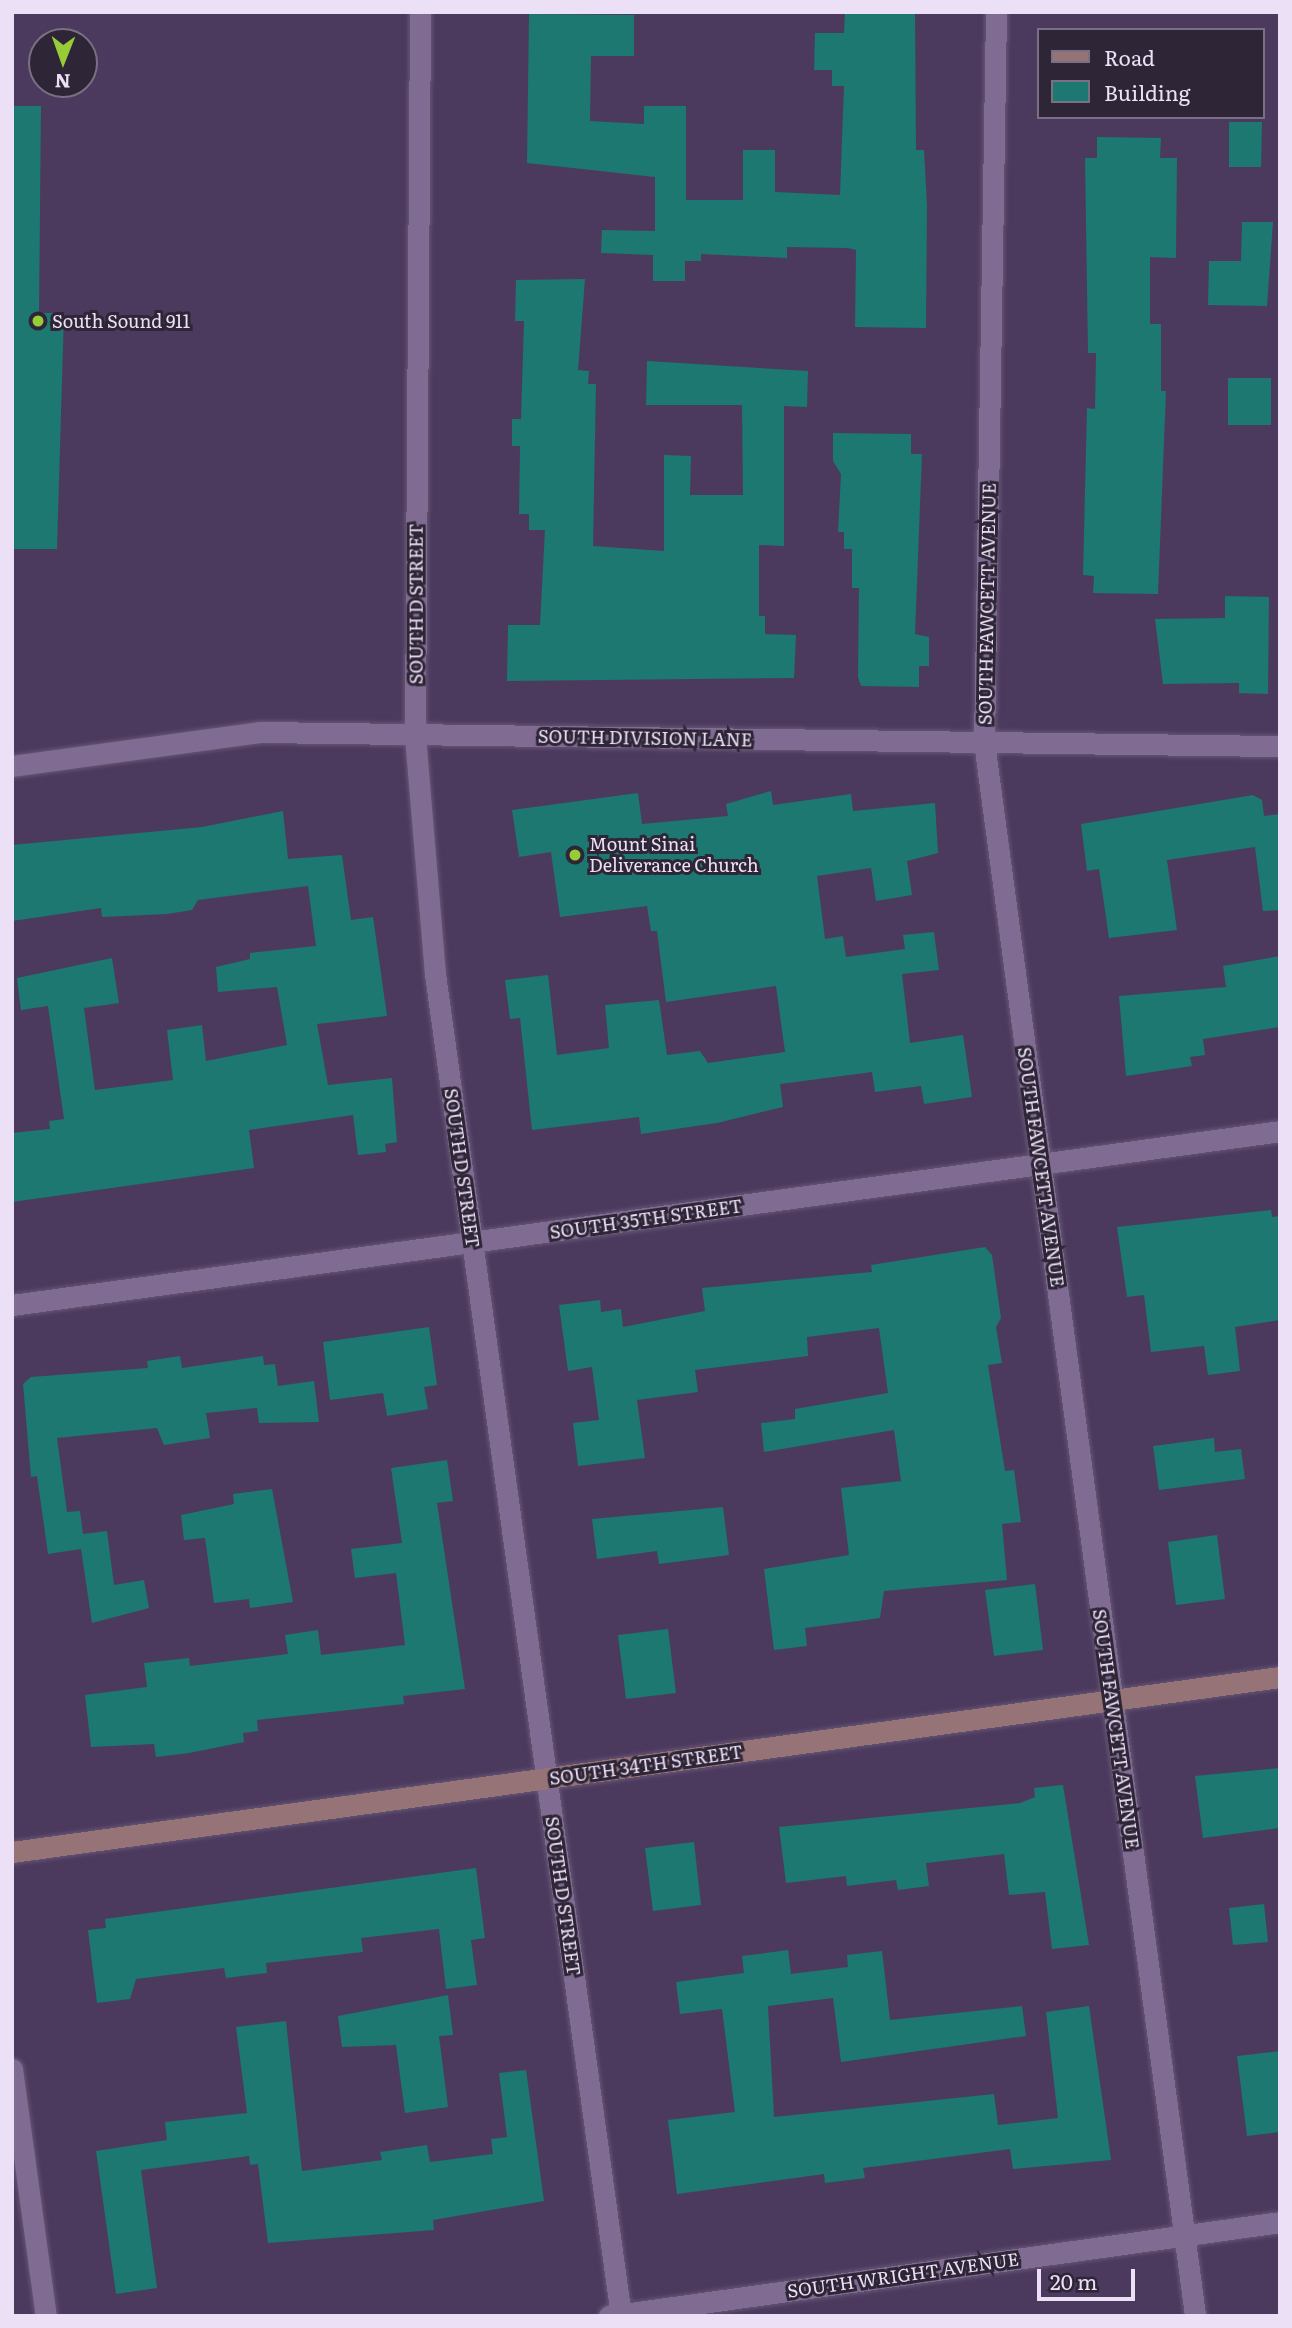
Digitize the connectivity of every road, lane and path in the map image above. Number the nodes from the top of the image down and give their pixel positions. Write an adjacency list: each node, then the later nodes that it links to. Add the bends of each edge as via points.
1 (419, 12): 3 (street, SOUTH D STREET)
2 (996, 12): 4 (street, SOUTH FAWCETT AVENUE)
3 (415, 736): 4 (street, SOUTH DIVISION LANE); 6 (street, SOUTH DIVISION LANE, via 260,732); 9 (street, SOUTH D STREET, via 435,974)
4 (984, 742): 5 (street, SOUTH DIVISION LANE); 8 (street, SOUTH FAWCETT AVENUE)
5 (1280, 746)
6 (12, 766)
7 (1280, 1131): 8 (street, SOUTH 35TH STREET)
8 (1041, 1164): 9 (street, SOUTH 35TH STREET); 12 (street, SOUTH FAWCETT AVENUE)
9 (472, 1244): 10 (street, SOUTH 35TH STREET); 13 (street, SOUTH D STREET)
10 (12, 1305)
11 (1280, 1677): 12 (street, SOUTH 34TH STREET)
12 (1112, 1700): 13 (street, SOUTH 34TH STREET); 17 (street, SOUTH FAWCETT AVENUE)
13 (546, 1778): 14 (street, SOUTH 34TH STREET); 18 (street, SOUTH D STREET)
14 (12, 1852)
15 (12, 2069): 19 (street)
16 (1280, 2222): 17 (street, SOUTH WRIGHT AVENUE)
17 (1184, 2235): 18 (street, SOUTH WRIGHT AVENUE); 20 (street, SOUTH FAWCETT AVENUE)
18 (617, 2315)
19 (46, 2316)
20 (1195, 2316)

